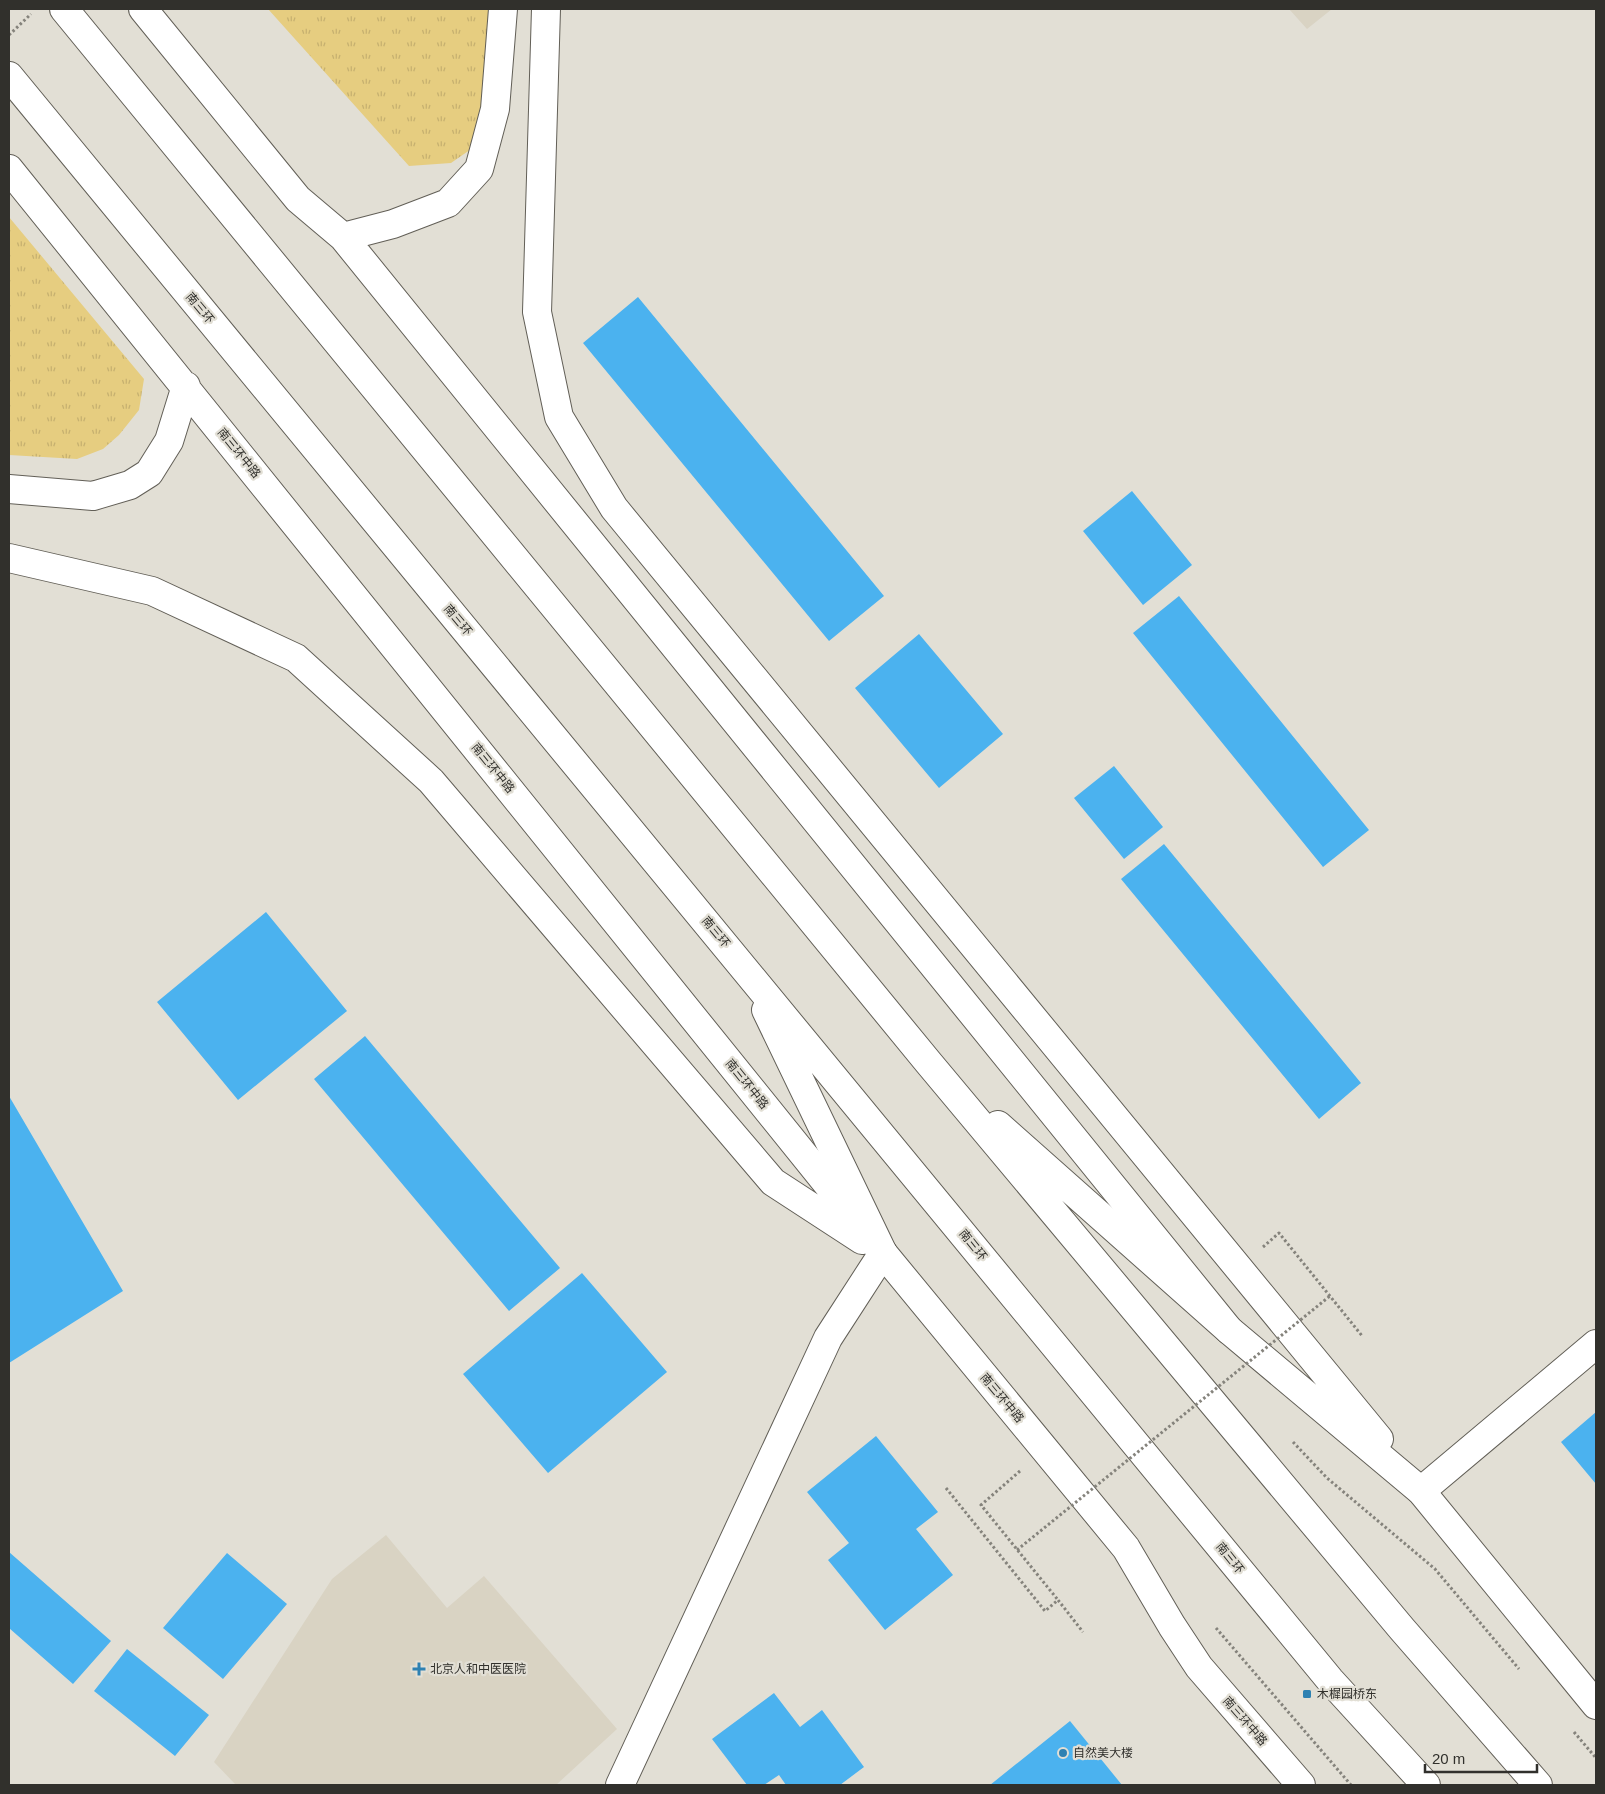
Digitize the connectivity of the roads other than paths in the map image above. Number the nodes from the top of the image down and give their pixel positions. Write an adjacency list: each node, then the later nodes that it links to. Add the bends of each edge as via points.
1 (64, 9): 12 (main road)
2 (143, 9): 7 (main road, via 298,199)
3 (503, 9): 7 (main road, via 495,109 479,169 448,203 393,224)
4 (546, 9): 16 (main road, via 537,312 559,417 614,508)
5 (9, 76): 11 (main road, 南三环)
6 (9, 169): 8 (main road, 南三环中路)
7 (343, 237): 14 (main road)
8 (186, 386): 9 (main road, via 169,441 149,473 130,485 93,496); 13 (main road, 南三环中路)
9 (9, 490)
10 (9, 558): 13 (main road, via 152,591 296,658 431,781 773,1182)
11 (747, 970): 13 (main road); 20 (main road, 南三环, via 1324,1672)
12 (928, 1062): 14 (main road); 21 (main road, via 1402,1629)
13 (883, 1253): 18 (main road, via 828,1338); 19 (main road, 南三环中路, via 1126,1548 1199,1666)
14 (1230, 1330): 16 (main road)
15 (1596, 1344): 16 (main road)
16 (1422, 1491): 17 (main road)
17 (1596, 1705)
18 (620, 1785)
19 (1301, 1785)
20 (1426, 1785)
21 (1538, 1785)

